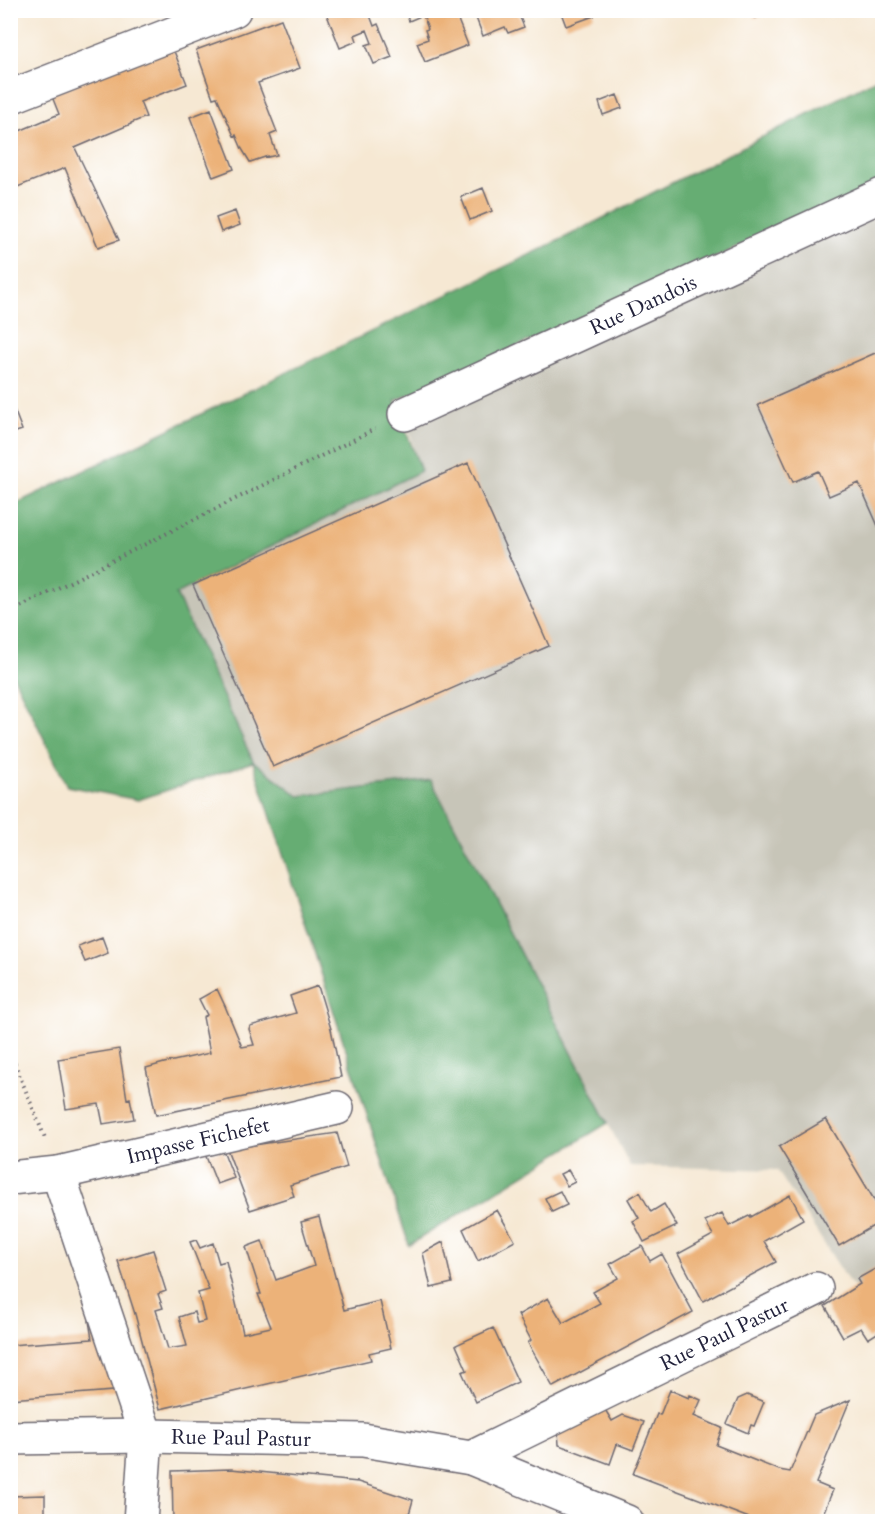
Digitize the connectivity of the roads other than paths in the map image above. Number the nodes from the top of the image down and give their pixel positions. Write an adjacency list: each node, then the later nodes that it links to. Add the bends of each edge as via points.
1 (234, 10): 2 (street)
2 (10, 97)
3 (882, 195): 4 (street, Rue Dandois)
4 (405, 414)
5 (337, 1108): 6 (street, Impasse Fichefet)
6 (58, 1173): 7 (street, Impasse Fichefet); 9 (street)
7 (10, 1178)
8 (816, 1289): 11 (street, Rue Paul Pastur)
9 (146, 1436): 10 (street, Rue Paul Pastur); 11 (street, Rue Paul Pastur, via 363,1440); 12 (street)
10 (10, 1438)
11 (471, 1458): 13 (street, Rue Paul Pastur)
12 (140, 1521)
13 (627, 1521)

